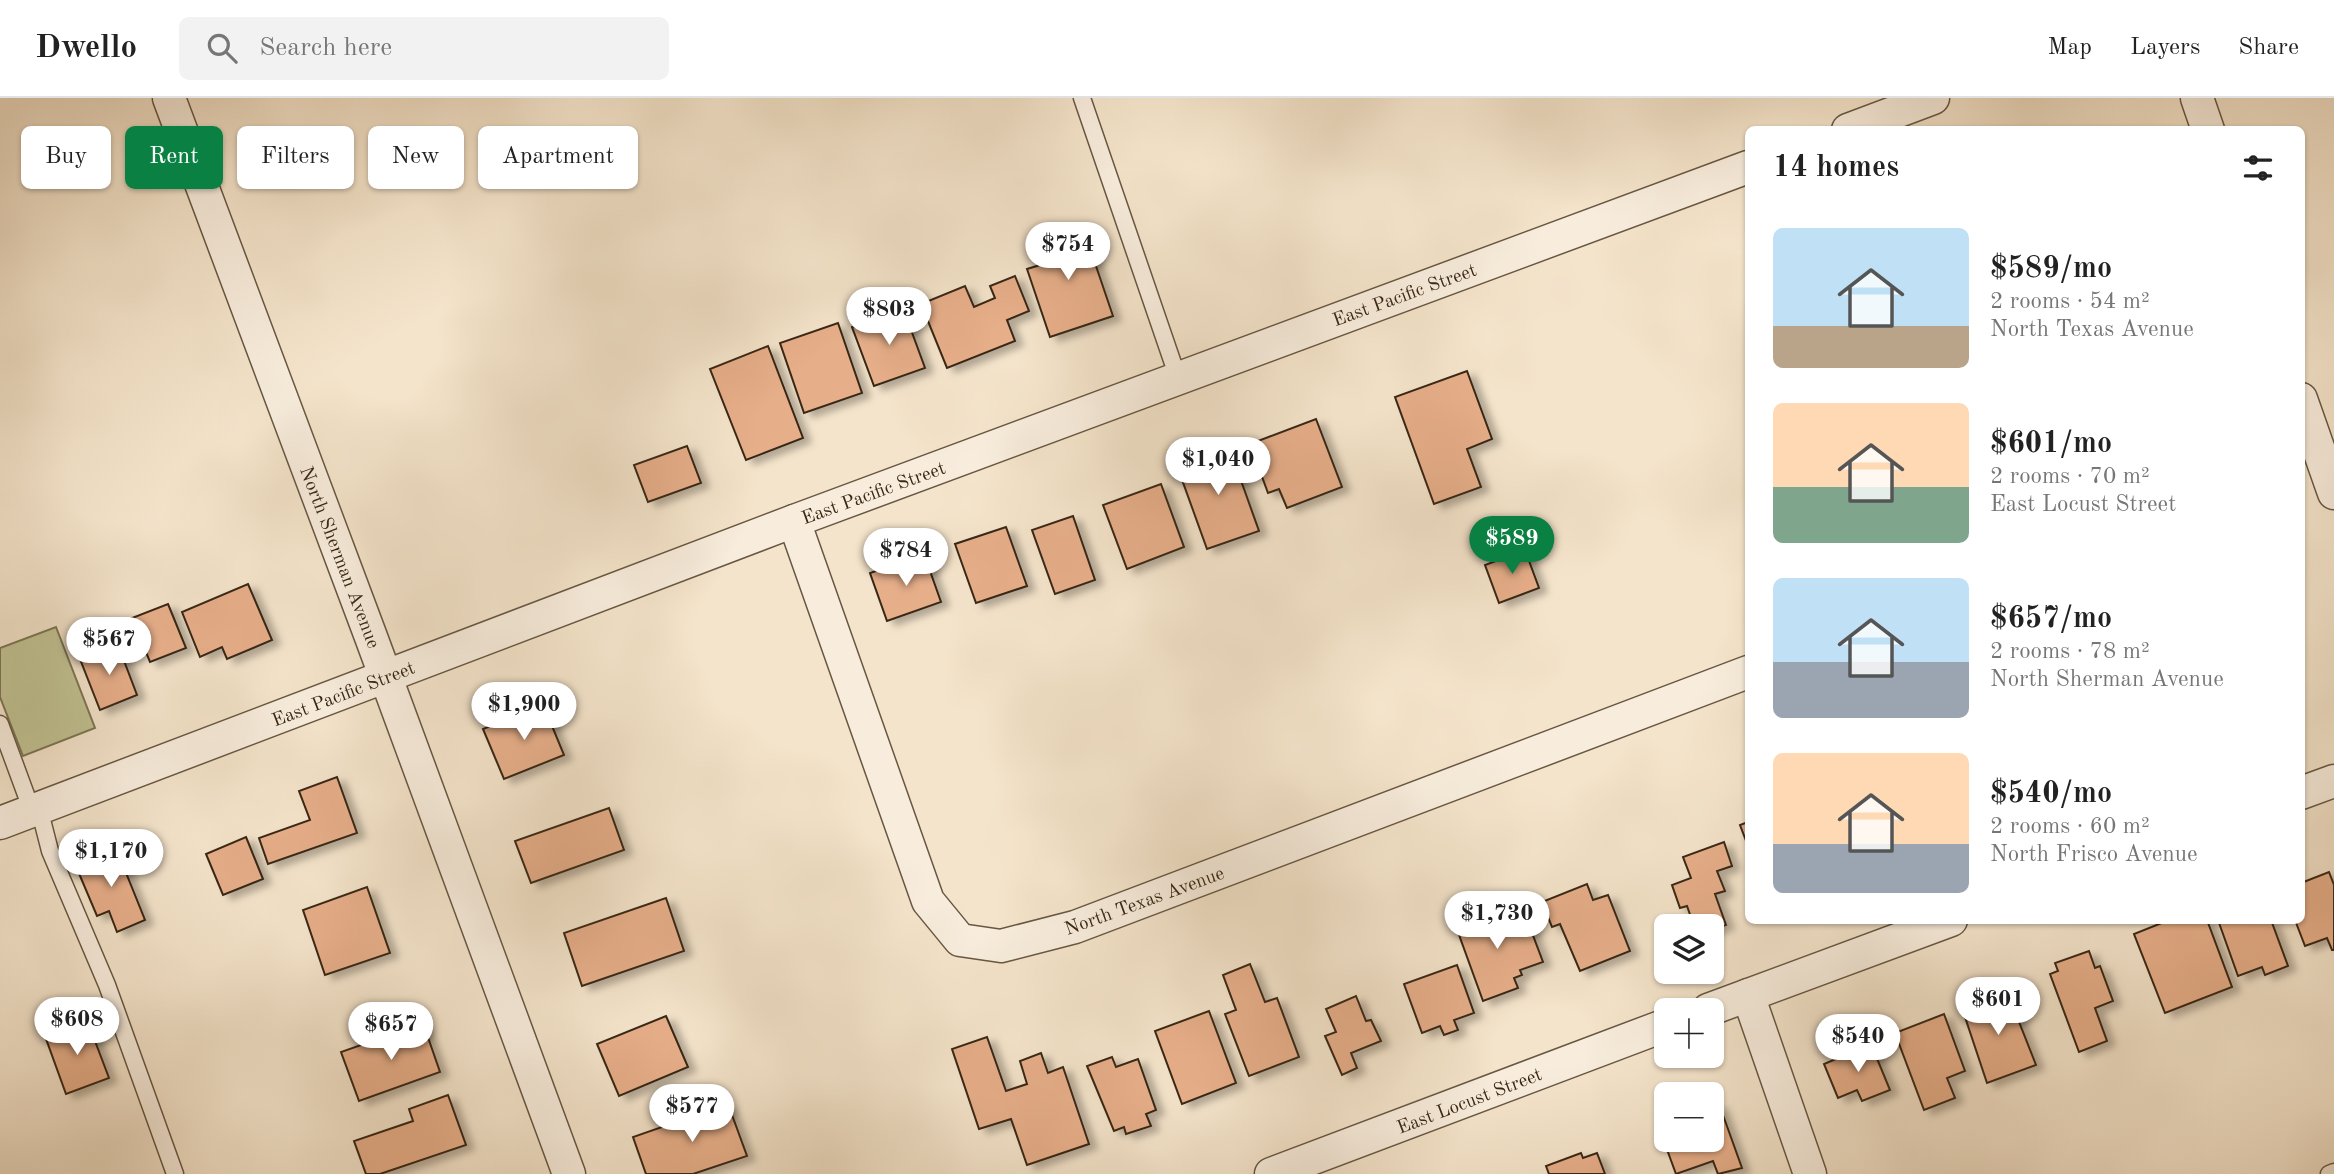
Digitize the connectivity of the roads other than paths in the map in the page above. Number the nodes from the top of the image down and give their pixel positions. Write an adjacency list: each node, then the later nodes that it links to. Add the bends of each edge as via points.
1 (169, 98): 13 (street, North Sherman Avenue)
2 (1082, 98): 8 (lane)
3 (1933, 98): 5 (street)
4 (2197, 98): 6 (street)
5 (1859, 126)
6 (2207, 126)
7 (1745, 168): 8 (street, East Pacific Street)
8 (1178, 378): 11 (street, East Pacific Street)
9 (2305, 410): 10 (street)
10 (2334, 493)
11 (794, 521): 12 (street, North Texas Avenue, via 928,901 960,940 1001,946 1075,927); 13 (street, East Pacific Street)
12 (1745, 673)
13 (386, 677): 17 (street, East Pacific Street); 25 (street, North Sherman Avenue)
14 (0, 724): 17 (lane)
15 (2334, 780): 16 (street)
16 (2305, 791)
17 (35, 810): 18 (street, East Pacific Street); 24 (lane, via 107,985)
18 (0, 823)
19 (1940, 924): 20 (street)
20 (1748, 995): 21 (street); 27 (street)
21 (1724, 1004)
22 (1654, 1030): 26 (street, East Locust Street)
23 (2334, 1172): 28 (lane)
24 (175, 1174)
25 (569, 1174)
26 (1271, 1174)
27 (1810, 1174)
28 (2329, 1174)

